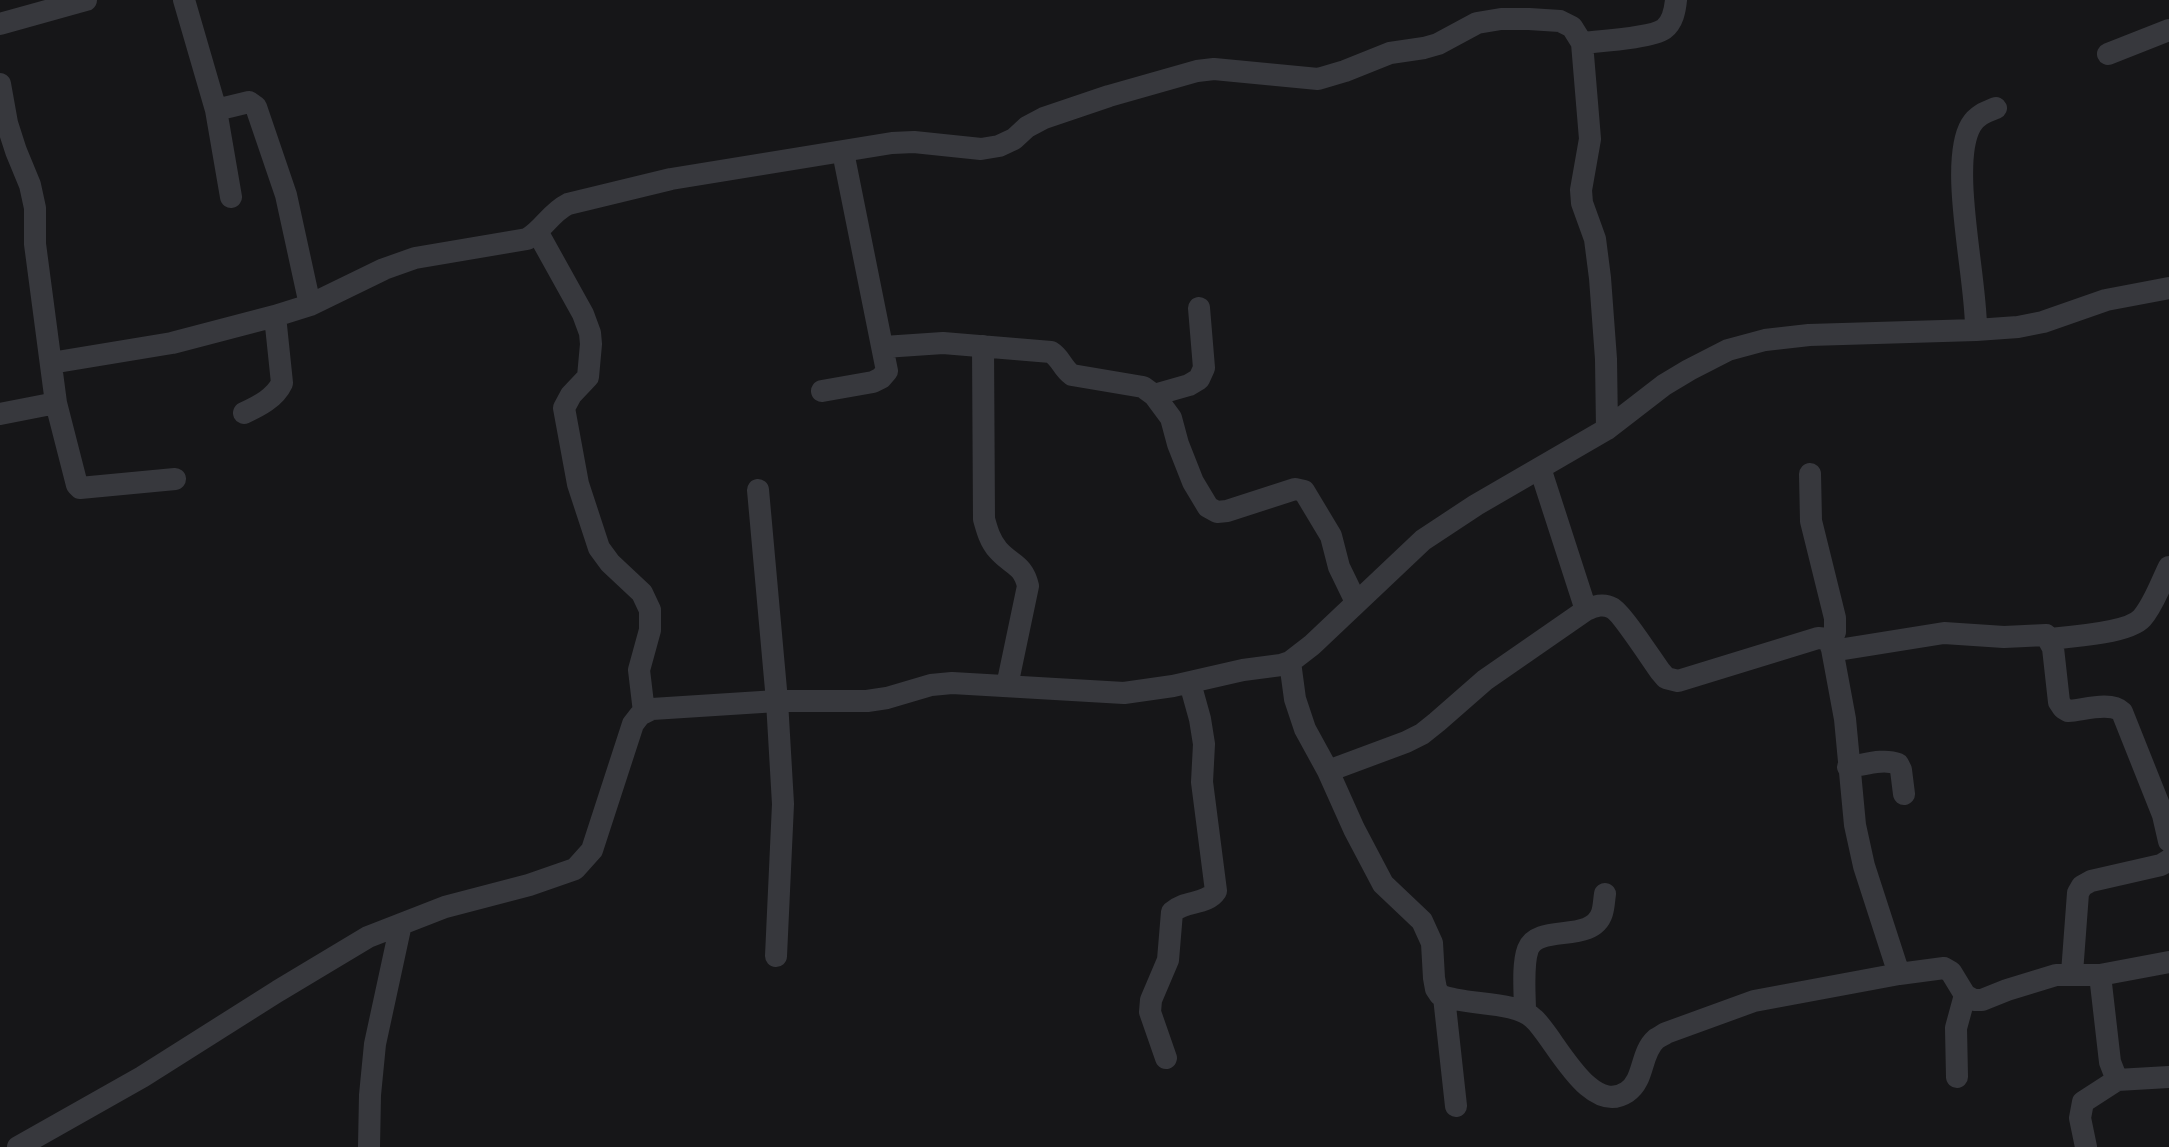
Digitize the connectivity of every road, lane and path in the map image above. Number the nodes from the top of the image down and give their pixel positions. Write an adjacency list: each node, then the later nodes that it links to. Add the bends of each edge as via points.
1 (86, 0): 5 (street)
2 (184, 0): 11 (street)
3 (1676, 0): 7 (street, via 1666,28)
4 (1529, 9): 7 (street, via 1572,27); 12 (street, via 1477,23 1438,44 1390,53 1318,79 1197,71 1044,118 999,146 914,142)
5 (0, 24)
6 (2169, 30): 8 (street)
7 (1582, 43): 28 (street, via 1590,139 1581,190 1600,278)
8 (2108, 54)
9 (0, 84): 22 (street, via 35,208)
10 (1996, 108): 19 (street, via 1972,123 1961,162)
11 (216, 110): 13 (street); 16 (street, via 249,102 256,107 286,195)
12 (843, 152): 14 (street, via 671,179 568,204 557,209); 21 (street)
13 (231, 197)
14 (538, 233): 16 (street, via 511,243 415,258); 42 (street, via 590,333 588,377 564,408 578,484 599,548 642,593 650,610 639,670)
15 (2169, 288): 19 (street, via 2106,300 2043,322)
16 (310, 305): 18 (street)
17 (1199, 308): 24 (street, via 1204,368 1199,379)
18 (275, 316): 22 (street, via 172,343); 26 (street, via 282,383)
19 (1976, 330): 28 (street, via 1765,340 1728,350 1689,370)
20 (983, 346): 21 (street); 24 (street, via 1051,352 1072,375 1143,387); 40 (street, via 984,519 995,548 1022,570 1028,586)
21 (884, 347): 23 (street, via 887,371 881,378)
22 (51, 363): 25 (street)
23 (822, 391)
24 (1154, 395): 34 (street, via 1171,418 1193,482 1208,507 1227,511 1295,489 1304,491 1331,536)
25 (56, 403): 27 (street); 31 (street, via 80,488)
26 (244, 413)
27 (0, 414)
28 (1607, 429): 29 (street)
29 (1540, 468): 34 (street, via 1423,540); 35 (street)
30 (1810, 474): 37 (street, via 1811,521 1835,618)
31 (175, 479)
32 (758, 490): 41 (street)
33 (2169, 567): 36 (street, via 2140,621 2117,630)
34 (1356, 602): 38 (street)
35 (1586, 610): 37 (street, via 1611,607 1666,678 1678,681 1818,638 1828,639); 44 (street, via 1485,680 1422,734)
36 (2049, 639): 37 (street, via 2033,634 1944,633 1852,649); 46 (street, via 2063,708 2109,706 2122,712)
37 (1831, 646): 43 (street)
38 (1290, 662): 39 (street); 44 (street, via 1305,729)
39 (1190, 683): 40 (street, via 1124,693); 58 (street, via 1204,744 1202,782 1216,891 1172,912 1168,960 1150,1012)
40 (1007, 686): 41 (street, via 952,683 867,701)
41 (777, 701): 42 (street, via 668,706); 50 (street, via 783,804)
42 (644, 712): 49 (street, via 633,724 592,850 575,869)
43 (1848, 767): 45 (street, via 1892,761 1901,770); 53 (street, via 1864,866)
44 (1328, 771): 56 (street, via 1383,884 1422,921 1432,943 1436,989)
45 (1904, 794)
46 (2169, 841)
47 (2169, 860): 52 (street, via 2082,886)
48 (1605, 894): 57 (street, via 1602,915 1593,925 1537,938 1530,945)
49 (401, 924): 64 (street, via 336,954 142,1077); 65 (street, via 375,1044)
50 (776, 956)
51 (2169, 962): 54 (street)
52 (2072, 973): 54 (street); 55 (street, via 1982,1000)
53 (1899, 974): 55 (street, via 1944,968); 57 (street, via 1754,1001 1666,1033 1649,1049 1634,1085 1620,1096 1600,1094 1583,1083)
54 (2100, 975): 61 (street, via 2110,1062)
55 (1965, 995): 59 (street, via 1956,1028)
56 (1444, 997): 57 (street); 62 (street)
57 (1525, 1012)
58 (1166, 1058)
59 (1957, 1077)
60 (2169, 1077): 61 (street)
61 (2117, 1080): 66 (street, via 2083,1102 2080,1118)
62 (1456, 1106)
63 (0, 1145): 64 (street)
64 (18, 1146)
65 (369, 1147)
66 (2086, 1147)

